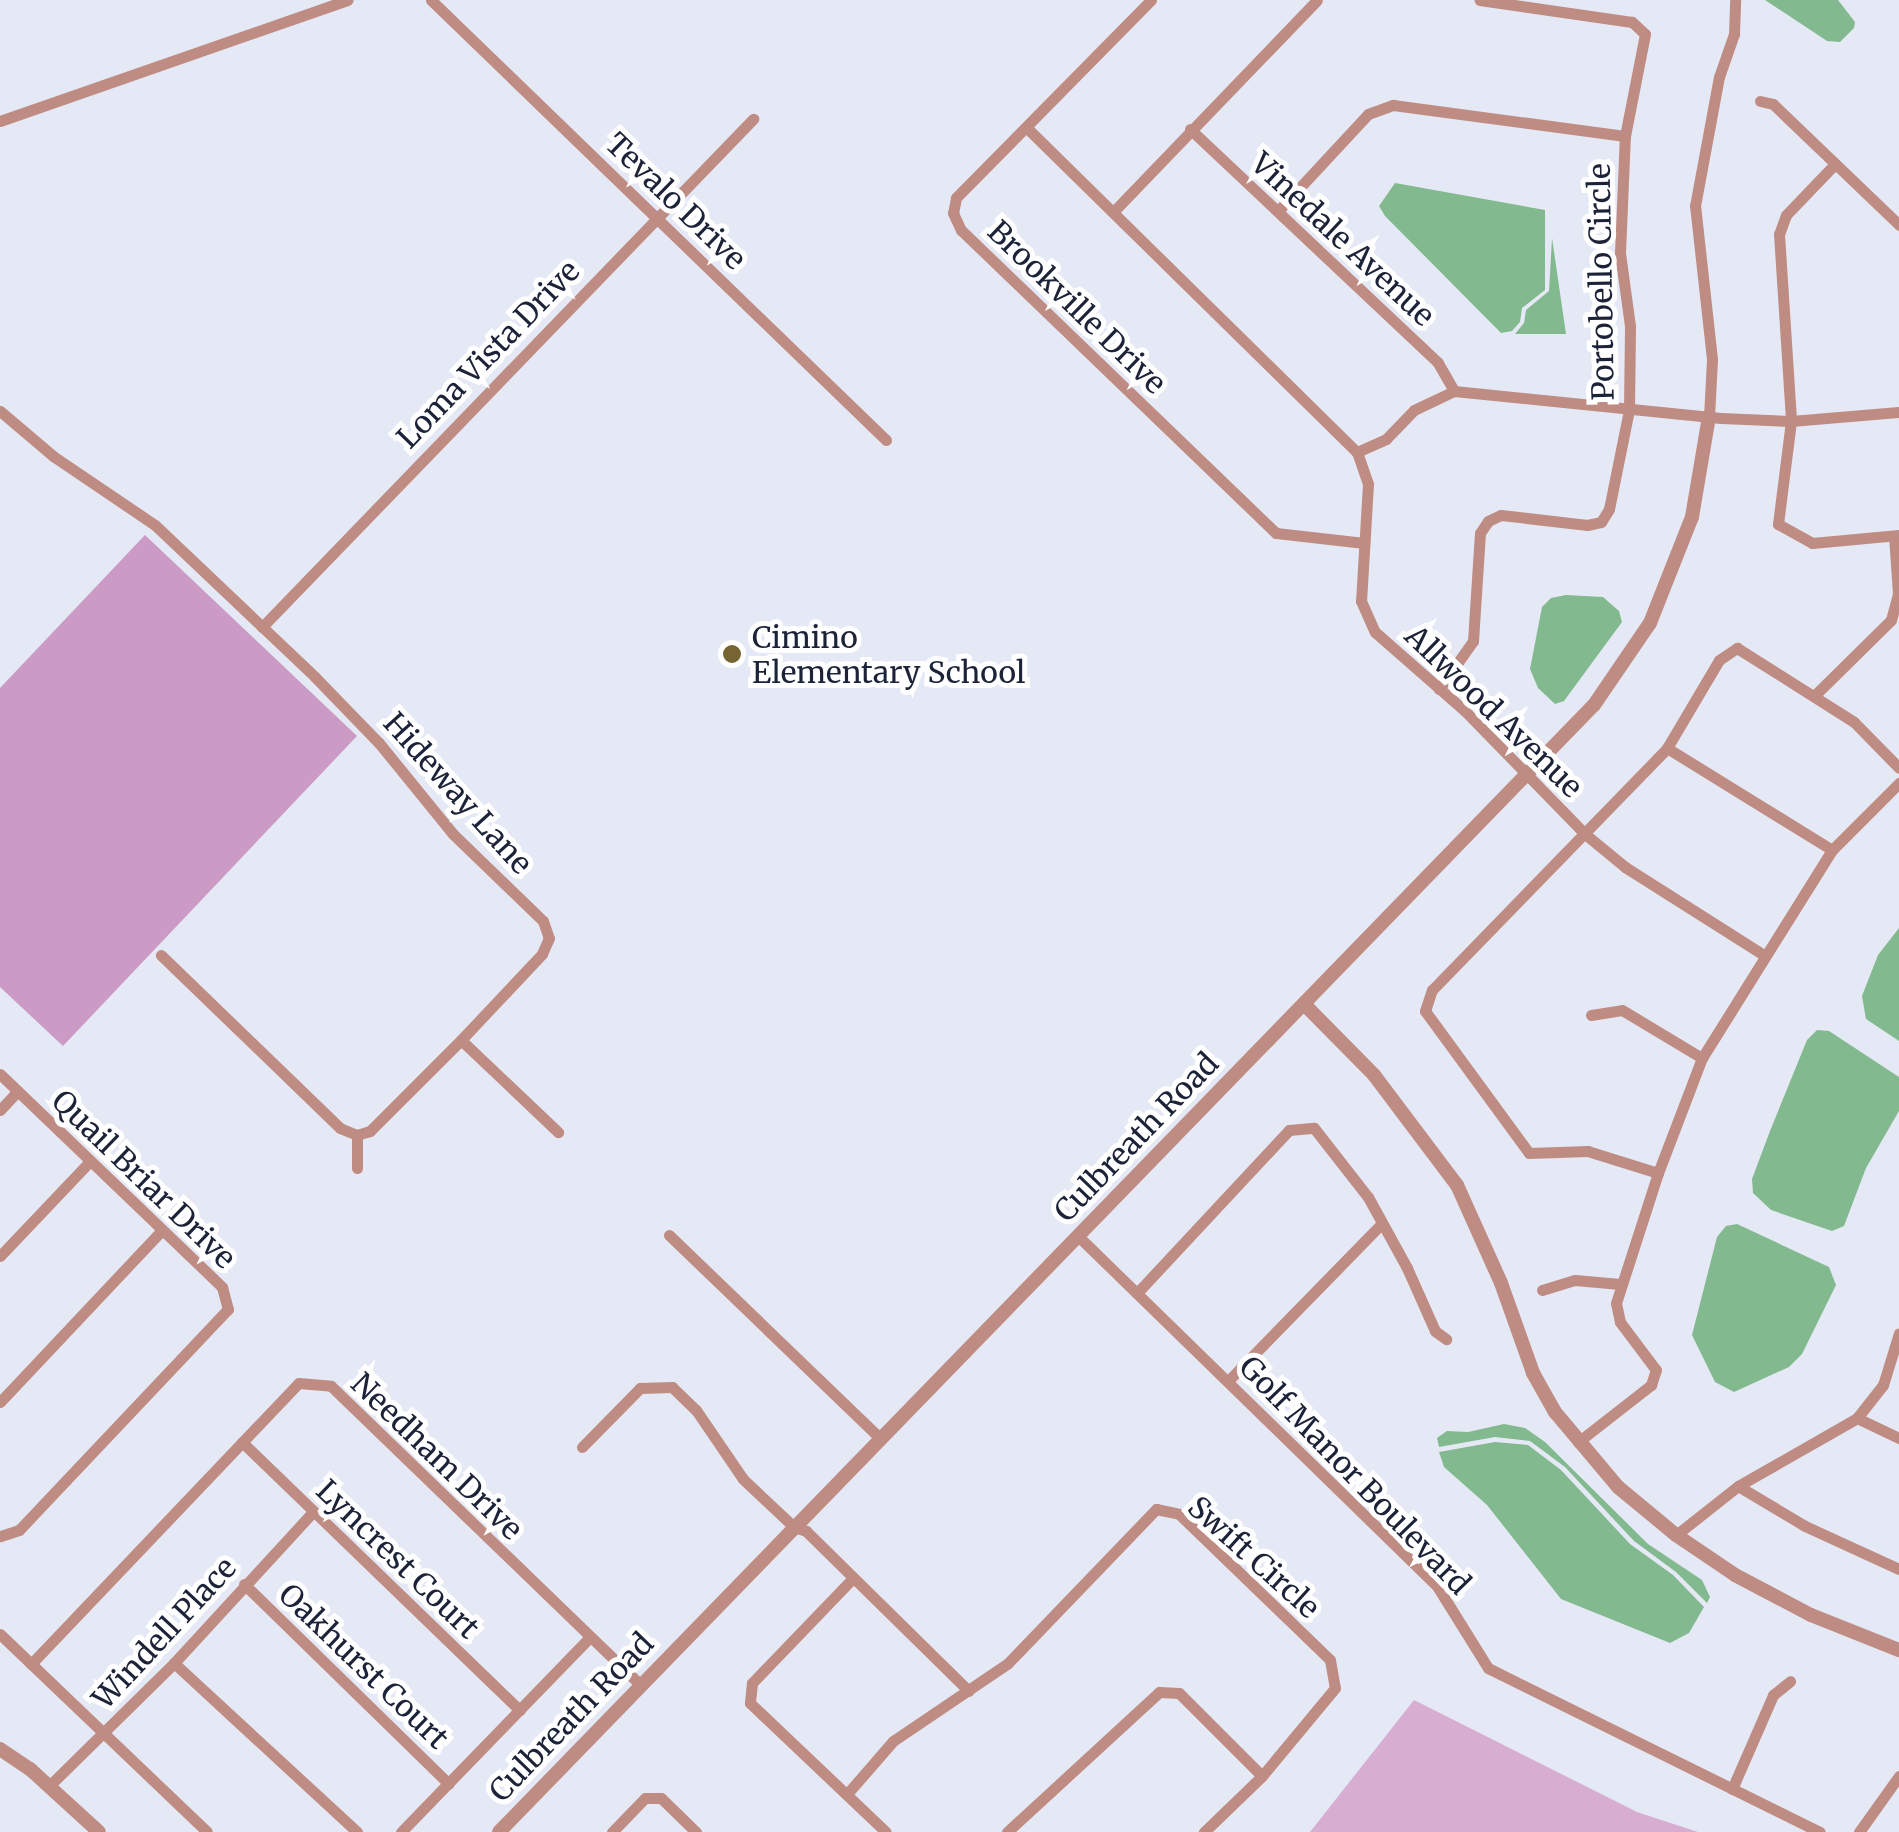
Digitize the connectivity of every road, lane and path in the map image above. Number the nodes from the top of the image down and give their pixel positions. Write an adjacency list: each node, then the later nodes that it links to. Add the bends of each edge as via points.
1 (348, 0): 9 (street)
2 (430, 0): 16 (street, Tevalo Drive)
3 (1151, 0): 10 (street, Brookville Drive)
4 (1317, 0): 11 (street)
5 (1480, 0): 12 (street, Portobello Circle, via 1632,22 1645,34)
6 (1735, 0): 22 (street, Culbreath Road, via 1695,206 1712,388)
7 (1760, 102): 13 (street, via 1773,104)
8 (753, 119): 16 (street, Loma Vista Drive)
9 (0, 121)
10 (1027, 128): 14 (street); 27 (street, Brookville Drive, via 956,198 953,213 961,230 1276,533)
11 (1190, 130): 14 (street); 15 (street, Vinedale Avenue)
12 (1625, 136): 15 (street, via 1392,105 1368,114); 19 (street, Portobello Circle, via 1620,253 1630,326)
13 (1834, 165): 17 (street); 23 (street, via 1786,215 1779,234)
14 (1115, 210): 25 (street)
15 (1278, 211): 18 (street, Vinedale Avenue, via 1438,363)
16 (657, 214): 24 (street, Tevalo Drive); 28 (street, Loma Vista Drive)
17 (1899, 225)
18 (1454, 391): 19 (street); 25 (street, via 1414,410 1386,439)
19 (1630, 410): 22 (street); 29 (street, Portobello Circle, via 1602,522 1501,516 1480,533 1473,641)
20 (0, 411): 28 (street, Hideway Lane, via 155,525)
21 (1899, 412): 23 (street)
22 (1708, 417): 23 (street); 33 (street, Culbreath Road, via 1692,517 1650,623 1594,705)
23 (1791, 421): 26 (street, via 1778,524 1812,543)
24 (886, 440)
25 (1357, 452): 27 (street, Allwood Avenue, via 1368,484)
26 (1897, 536): 30 (street, via 1898,594 1891,620)
27 (1364, 543): 29 (street, Allwood Avenue, via 1361,601 1375,632)
28 (262, 627): 41 (street, Hideway Lane, via 380,743 453,834 543,921 549,938 542,954)
29 (1438, 689): 33 (street, Allwood Avenue)
30 (1816, 694): 31 (street, via 1737,648 1718,660); 32 (street)
31 (1667, 748): 35 (street); 36 (street)
32 (1899, 768)
33 (1529, 774): 35 (street, Allwood Avenue); 39 (street, Culbreath Road)
34 (1899, 783): 36 (street)
35 (1586, 834): 38 (street, Allwood Avenue); 50 (street, via 1432,990 1425,1011 1529,1154 1588,1152)
36 (1832, 850): 38 (street)
37 (161, 956): 47 (street, via 340,1128)
38 (1765, 956): 42 (street)
39 (1304, 1004): 54 (street, Culbreath Road); 67 (street, via 1374,1075 1457,1185 1533,1373)
40 (1591, 1015): 42 (street, via 1622,1010)
41 (462, 1040): 46 (street); 47 (street, Hideway Lane, via 370,1131)
42 (1702, 1058): 50 (street)
43 (0, 1074): 44 (street, Quail Briar Drive)
44 (18, 1092): 45 (street); 48 (street, Quail Briar Drive)
45 (0, 1110)
46 (558, 1132)
47 (357, 1135): 49 (street)
48 (90, 1161): 52 (street, Quail Briar Drive); 55 (street)
49 (357, 1168)
50 (1658, 1172): 56 (street)
51 (1381, 1224): 58 (street, via 1314,1128 1289,1130); 60 (street, via 1435,1331); 61 (street)
52 (162, 1230): 62 (street); 73 (street, Quail Briar Drive, via 222,1287 228,1309 18,1530)
53 (669, 1236): 64 (street)
54 (1078, 1236): 58 (street, Golf Manor Boulevard); 64 (street, Culbreath Road)
55 (0, 1256)
56 (1620, 1284): 57 (street, via 1575,1280); 67 (street, via 1620,1322 1656,1370 1651,1384)
57 (1542, 1290)
58 (1137, 1293): 61 (street, Golf Manor Boulevard)
59 (1899, 1333): 63 (street, via 1883,1385)
60 (1446, 1340)
61 (1228, 1380): 92 (street, Golf Manor Boulevard, via 1438,1586 1488,1668)
62 (0, 1402)
63 (1857, 1418): 65 (street); 69 (street)
64 (880, 1438): 71 (street, Culbreath Road)
65 (1899, 1438)
66 (242, 1442): 70 (street, Lyncrest Court); 78 (street, Needham Drive, via 298,1383 330,1386); 81 (street, Needham Drive)
67 (1578, 1442): 72 (street)
68 (582, 1447): 71 (street, via 640,1388 672,1387 743,1479)
69 (1738, 1486): 72 (street); 74 (street)
70 (312, 1512): 76 (street, Windell Place); 85 (street, Lyncrest Court)
71 (794, 1526): 75 (street); 83 (street, Culbreath Road)
72 (1676, 1535): 79 (street, via 1735,1575)
73 (0, 1536)
74 (1899, 1569)
75 (853, 1578): 84 (street); 93 (street, via 752,1683 750,1703)
76 (244, 1584): 80 (street, Windell Place); 90 (street, Oakhurst Court)
77 (0, 1634): 81 (street)
78 (589, 1638): 83 (street, Needham Drive); 85 (street)
79 (1899, 1650)
80 (174, 1662): 86 (street, Windell Place); 96 (street)
81 (31, 1664): 86 (street)
82 (1790, 1680): 92 (street, via 1773,1696)
83 (640, 1684): 98 (street, Culbreath Road)
84 (969, 1691): 88 (street, Swift Circle, via 1008,1663 1156,1509 1179,1514 1330,1660 1334,1688); 93 (street, Swift Circle, via 893,1741)
85 (520, 1710): 90 (street)
86 (103, 1734): 91 (street, Windell Place); 95 (street)
87 (0, 1749): 91 (street)
88 (1262, 1776): 102 (street, via 1179,1693 1159,1692); 103 (street, Swift Circle)
89 (1899, 1776): 105 (street)
90 (449, 1784): 97 (street)
91 (50, 1785): 94 (street)
92 (1732, 1789): 104 (street, Golf Manor Boulevard)
93 (846, 1794): 101 (street)
94 (98, 1832)
95 (207, 1832)
96 (357, 1832)
97 (401, 1832)
98 (499, 1832)
99 (612, 1832): 100 (street, via 645,1798 661,1798)
100 (696, 1832)
101 (886, 1832)
102 (1006, 1832)
103 (1204, 1832)
104 (1820, 1832)
105 (1859, 1832)

